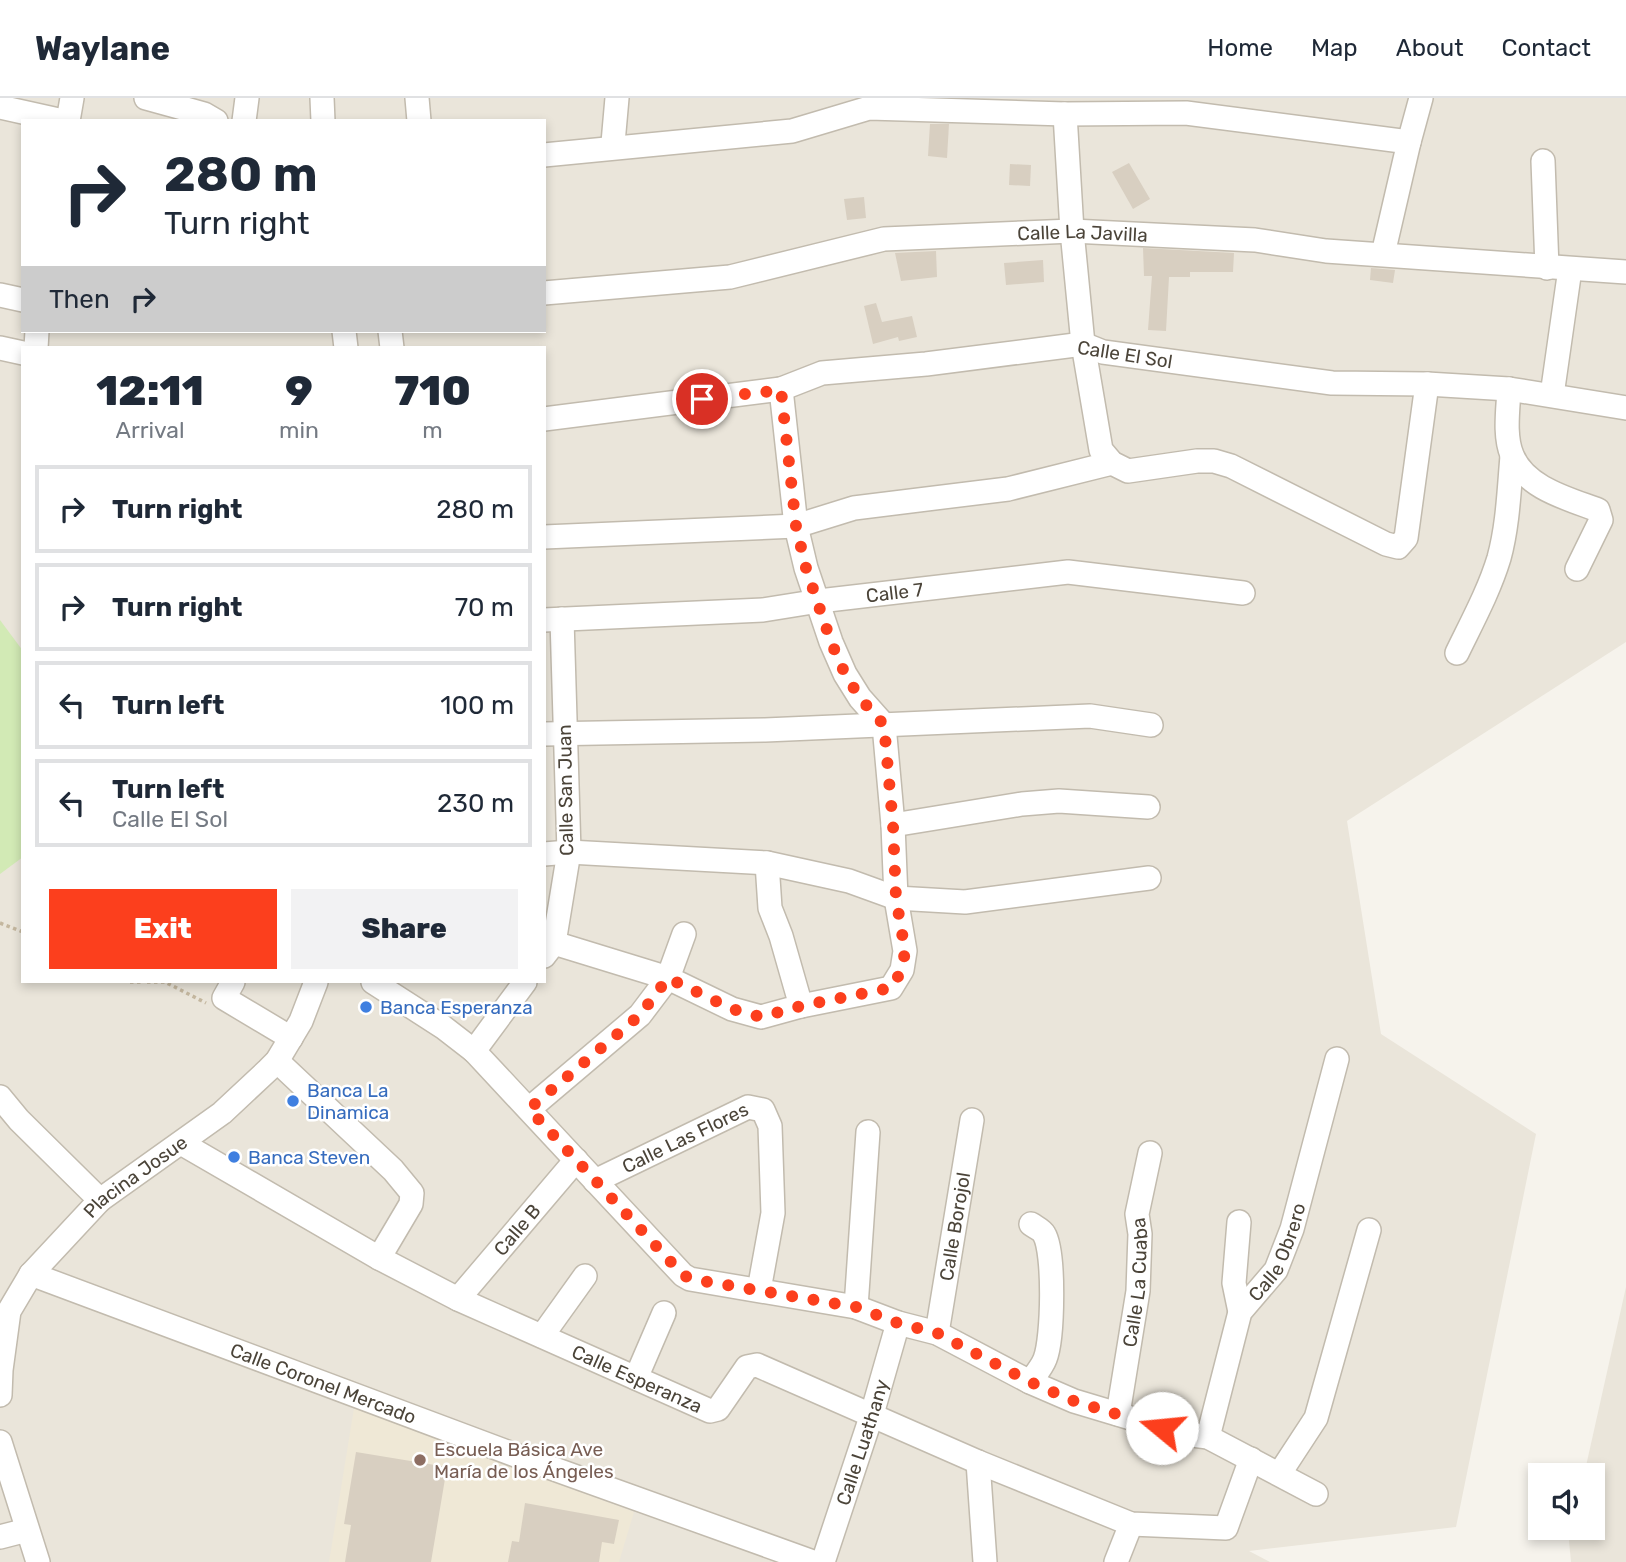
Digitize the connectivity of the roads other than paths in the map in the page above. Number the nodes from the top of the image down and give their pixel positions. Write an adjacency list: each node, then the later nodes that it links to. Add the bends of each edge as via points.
1 (72, 98): 13 (street)
2 (146, 98): 14 (street)
3 (247, 98): 15 (street)
4 (322, 98): 16 (street)
5 (417, 98): 17 (street)
6 (617, 98): 19 (street)
7 (1421, 98): 18 (street)
8 (1008, 105): 11 (street); 19 (street, via 869,108 792,131)
9 (1191, 105): 11 (street); 18 (street)
10 (0, 107): 12 (street)
11 (1065, 114): 22 (street)
12 (56, 119)
13 (66, 119)
14 (213, 119)
15 (244, 119)
16 (323, 119)
17 (419, 119)
18 (1409, 142): 23 (street)
19 (610, 148): 20 (street)
20 (546, 155)
21 (1543, 161): 24 (street)
22 (1072, 231): 23 (street, Calle La Javilla, via 1255,240); 26 (street, Calle La Javilla, via 884,239 730,278); 29 (street)
23 (1383, 254): 24 (street, Calle La Javilla)
24 (1558, 269): 25 (street, Calle La Javilla); 35 (street)
25 (1626, 272)
26 (546, 293)
27 (0, 295): 28 (street)
28 (21, 300)
29 (1083, 344): 32 (street, Calle El Sol, via 1103,352 1332,383); 34 (street, Calle El Sol, via 822,373); 39 (street, via 1101,450)
30 (0, 348): 31 (street)
31 (21, 353)
32 (1427, 384): 33 (street, Calle El Sol); 39 (street, via 1406,538 1398,547 1214,461 1128,471)
33 (1508, 389): 35 (street, Calle El Sol); 38 (street)
34 (781, 390): 37 (street, Calle El Sol); 40 (street)
35 (1552, 395): 36 (street, Calle El Sol)
36 (1626, 408)
37 (546, 418)
38 (1512, 456): 42 (street, via 1529,477 1548,490 1598,510 1601,520); 46 (street, via 1499,557)
39 (1112, 463): 40 (street, via 1008,489 854,508)
40 (796, 526): 41 (street); 44 (street)
41 (546, 537)
42 (1577, 569)
43 (1243, 593): 44 (street, Calle 7, via 1068,572)
44 (819, 601): 45 (street, Calle 7, via 763,610); 48 (street, via 845,674)
45 (553, 620): 49 (street, Calle San Juan)
46 (1457, 653)
47 (1151, 724): 48 (street, via 1090,716)
48 (884, 725): 49 (street); 51 (street)
49 (554, 734): 52 (street, Calle San Juan)
50 (1148, 807): 51 (street, via 1059,801)
51 (893, 825): 56 (street)
52 (569, 852): 53 (street); 54 (street); 58 (street, Calle San Juan)
53 (546, 853)
54 (767, 863): 56 (street, via 849,881); 64 (street, via 770,908)
55 (1149, 878): 56 (street, via 965,902)
56 (896, 898): 64 (street, via 905,951 902,970 891,988)
57 (684, 934): 59 (street)
58 (549, 949): 59 (street)
59 (668, 978): 64 (street, via 732,1009 761,1017); 70 (street, via 640,1015)
60 (232, 983): 65 (street, via 224,998)
61 (316, 983): 65 (street, Placina Josue)
62 (375, 983): 66 (street)
63 (524, 983): 66 (street)
64 (801, 1006)
65 (291, 1038): 68 (street, Placina Josue)
66 (474, 1051): 70 (street)
67 (1337, 1059): 89 (street, Calle Obrero, via 1288,1239 1276,1270)
68 (276, 1060): 73 (street, Placina Josue, via 222,1113); 81 (street, via 412,1192 411,1205)
69 (0, 1097): 77 (street)
70 (529, 1109): 75 (street)
71 (972, 1120): 91 (street, Calle Borojol)
72 (868, 1132): 86 (street)
73 (181, 1143): 77 (street, Placina Josue); 81 (street, Calle Esperanza)
74 (1150, 1153): 97 (street, Calle La Cuaba, via 1138,1214 1138,1291)
75 (576, 1160): 76 (street); 85 (street, Calle B)
76 (595, 1181): 84 (street, via 683,1275); 84 (street, Calle Las Flores, via 748,1107 763,1110 770,1126 773,1213)
77 (100, 1200): 82 (street, Placina Josue)
78 (1239, 1222): 89 (street, via 1234,1283)
79 (1031, 1224): 94 (street, via 1044,1233 1051,1254 1051,1319 1045,1360)
80 (1369, 1230): 102 (street, via 1316,1418)
81 (379, 1258): 85 (street, Calle Esperanza)
82 (32, 1275): 87 (street, Placina Josue); 108 (street, Calle Coronel Mercado)
83 (585, 1276): 92 (street)
84 (759, 1290): 86 (street)
85 (458, 1299): 92 (street, Calle Esperanza)
86 (856, 1307): 90 (street)
87 (5, 1309): 95 (street, Placina Josue)
88 (664, 1312): 93 (street)
89 (1240, 1312): 98 (street, Calle Obrero)
90 (898, 1323): 91 (street); 96 (street, Calle Luathany)
91 (937, 1333): 94 (street)
92 (542, 1336): 93 (street, Calle Esperanza)
93 (636, 1378): 96 (street, Calle Esperanza, via 714,1411 747,1367 757,1365)
94 (1030, 1382): 97 (street)
95 (0, 1395)
96 (872, 1414): 101 (street, Calle Esperanza); 109 (street, Calle Luathany)
97 (1118, 1414): 98 (street)
98 (1208, 1437): 100 (street)
99 (0, 1442): 105 (street)
100 (1251, 1459): 102 (street); 104 (street, Calle Esperanza, via 1226,1528)
101 (978, 1462): 104 (street, Calle Esperanza); 110 (street)
102 (1280, 1473): 103 (street)
103 (1316, 1493)
104 (1131, 1524): 111 (street)
105 (27, 1530): 106 (street); 107 (street)
106 (0, 1537)
107 (38, 1562)
108 (813, 1562)
109 (823, 1562)
110 (985, 1562)
111 (1116, 1562)

